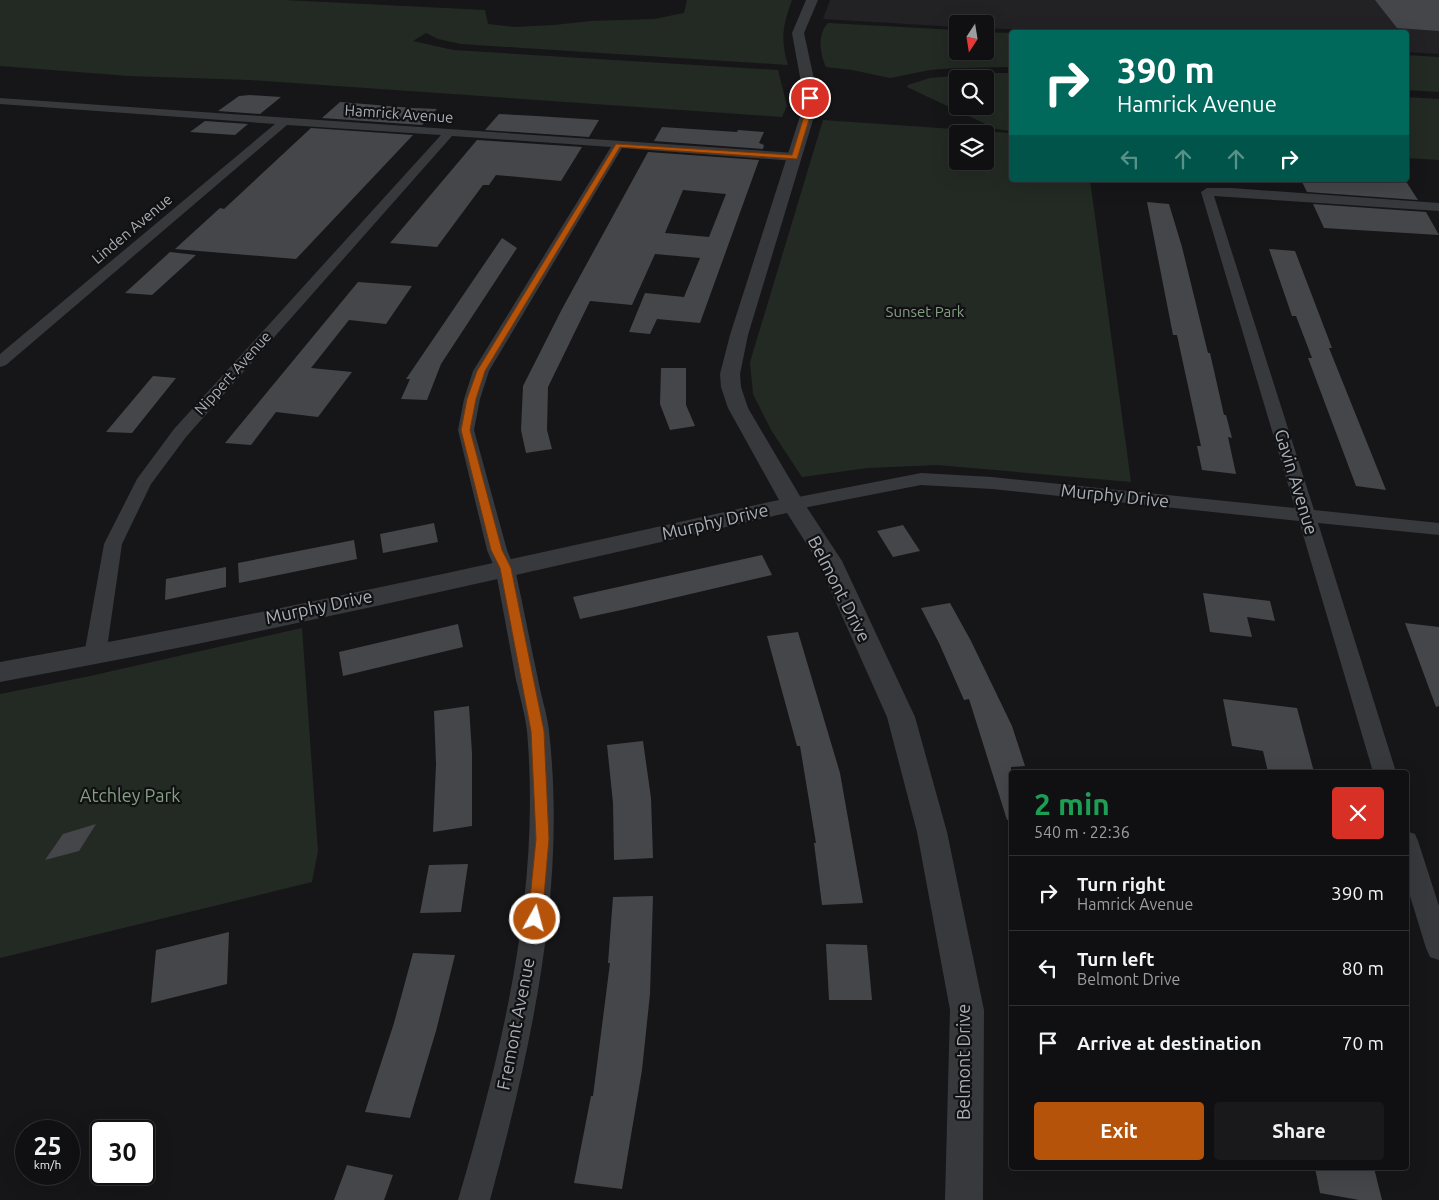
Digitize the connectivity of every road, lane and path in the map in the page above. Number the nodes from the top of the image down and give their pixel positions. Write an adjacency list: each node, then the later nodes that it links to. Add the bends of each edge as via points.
1 (812, 0): 6 (street, Belmont Drive, via 798,33 810,98)
2 (0, 101): 3 (street, Hamrick Avenue)
3 (286, 121): 4 (street, Hamrick Avenue); 8 (street, Linden Avenue)
4 (449, 133): 5 (street, Hamrick Avenue); 13 (street, Nippert Avenue, via 180,433 143,483 113,544)
5 (618, 145): 6 (street, Hamrick Avenue); 12 (street, Fremont Avenue, via 492,351 472,399 466,430 497,550)
6 (795, 157): 9 (street, Belmont Drive, via 739,335 730,374 736,403)
7 (1439, 207): 10 (street, Gavin Avenue, via 1207,192)
8 (0, 362)
9 (793, 504): 10 (street, Murphy Drive, via 921,479 992,482); 12 (street, Murphy Drive); 19 (street, Belmont Drive, via 830,561 901,717 932,832 967,1010)
10 (1307, 515): 11 (street, Murphy Drive); 15 (street, Gavin Avenue)
11 (1439, 529)
12 (505, 568): 13 (street, Murphy Drive); 18 (street, Fremont Avenue, via 538,731 542,839 527,976 512,1054)
13 (95, 655): 14 (street, Murphy Drive)
14 (0, 672)
15 (1384, 770)
16 (1409, 851): 17 (street)
17 (1439, 948)
18 (474, 1200)
19 (964, 1200)

